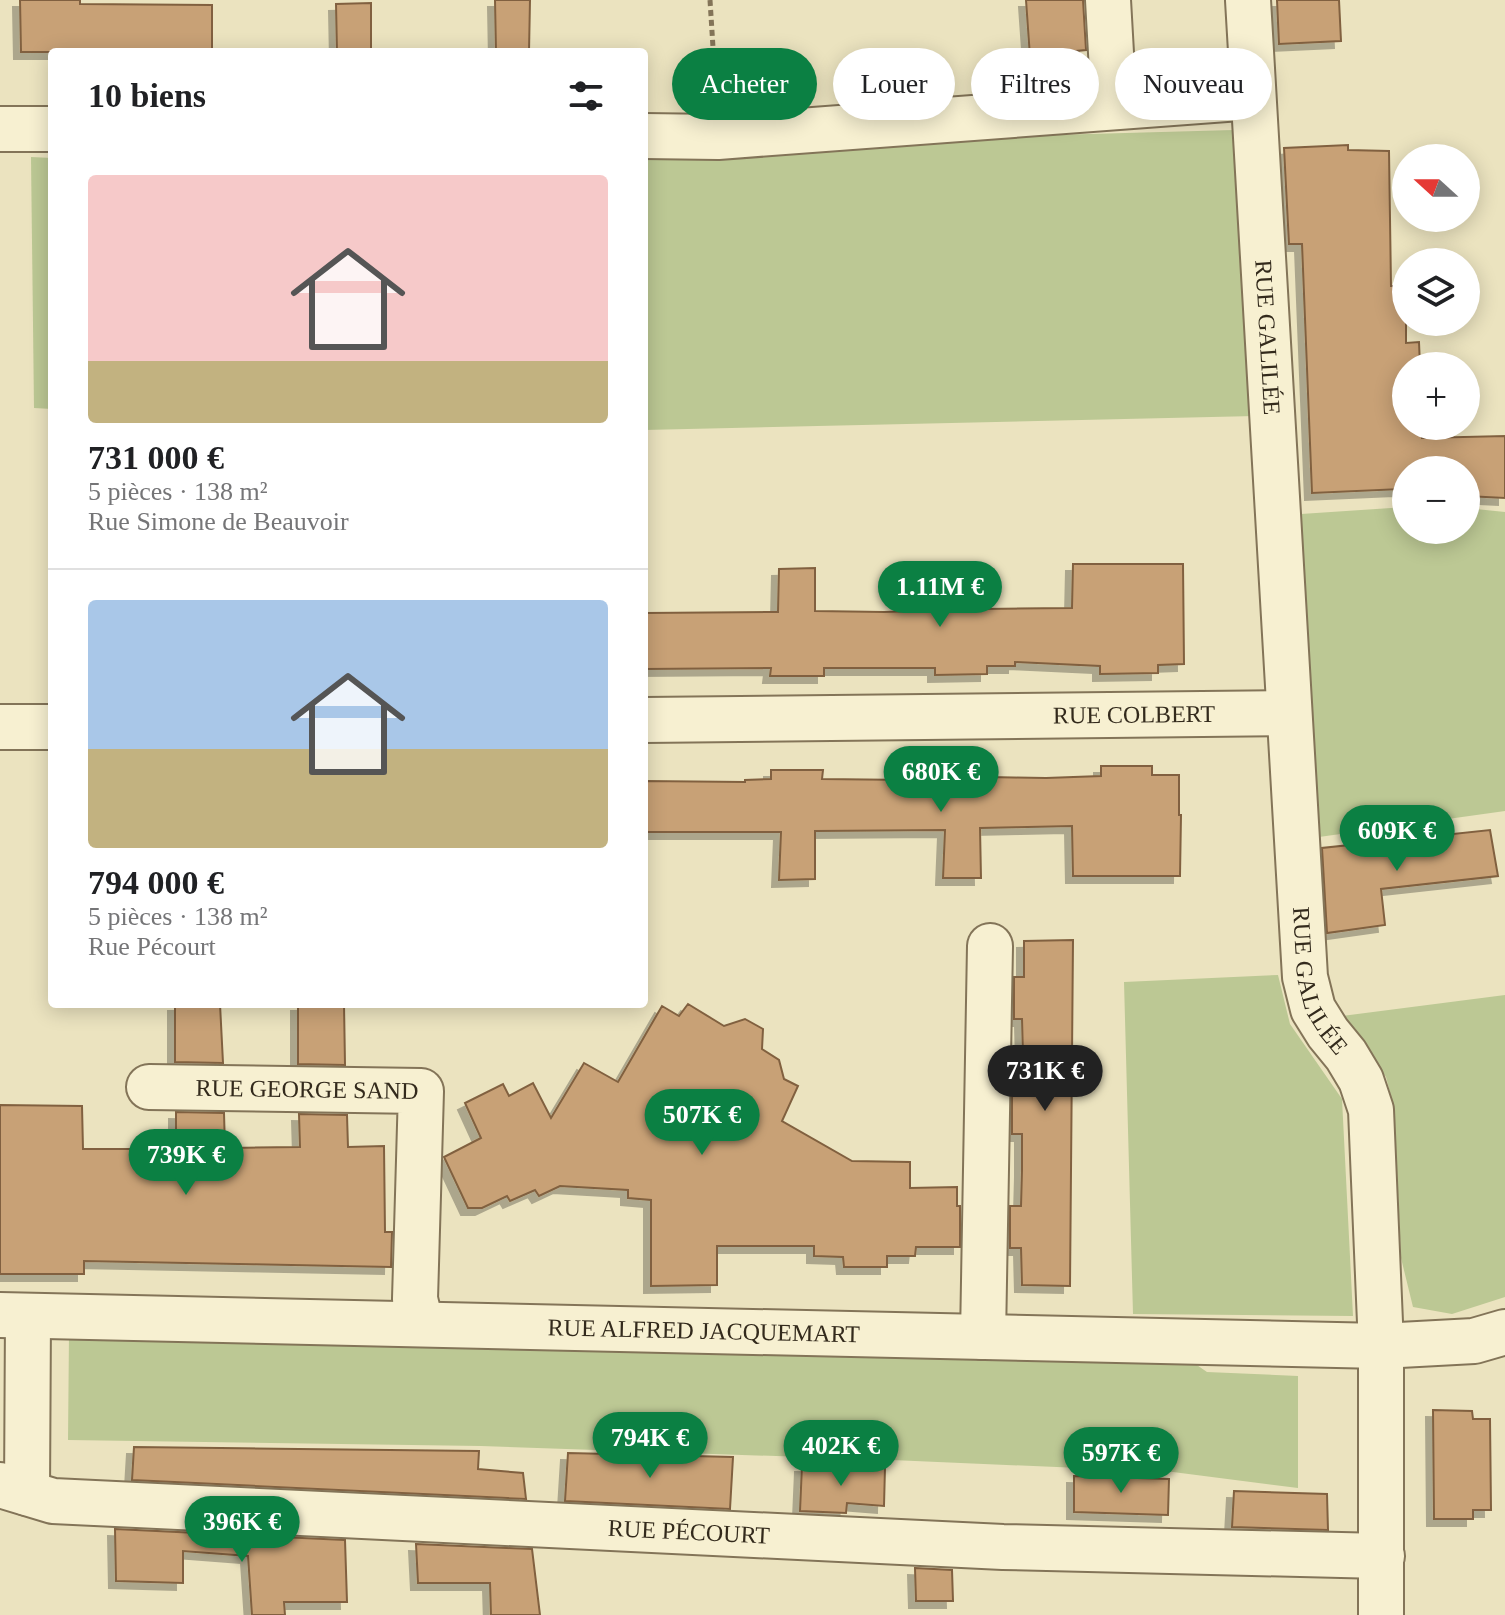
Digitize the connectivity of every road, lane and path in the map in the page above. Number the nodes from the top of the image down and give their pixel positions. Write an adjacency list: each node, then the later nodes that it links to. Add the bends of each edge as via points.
1 (710, 0): 10 (path)
2 (1108, 0): 5 (street)
3 (1248, 0): 4 (street, RUE GALILÉE)
4 (1250, 48)
5 (1114, 106): 10 (street)
6 (1254, 120): 11 (street, RUE GALILÉE)
7 (0, 129): 8 (street)
8 (48, 129)
9 (648, 136): 10 (street)
10 (718, 137)
11 (1289, 713): 12 (street, RUE COLBERT); 21 (street, RUE GALILÉE, via 1305,977 1313,1009 1361,1080 1371,1110)
12 (648, 720)
13 (0, 727): 14 (street)
14 (48, 727)
15 (990, 946): 20 (street)
16 (149, 1087): 18 (street, RUE GEORGE SAND, via 421,1091 415,1299)
17 (14, 1316): 18 (street, RUE ALFRED JACQUEMART); 22 (street, RUE ALFRED JACQUEMART)
18 (421, 1324): 20 (street, RUE ALFRED JACQUEMART)
19 (1505, 1332): 21 (street, RUE ALFRED JACQUEMART, via 1474,1341)
20 (983, 1337): 21 (street, RUE ALFRED JACQUEMART)
21 (1381, 1346): 23 (street, RUE GALILÉE)
22 (13, 1489): 23 (street, RUE PÉCOURT, via 53,1501 1003,1547)
23 (1382, 1556): 24 (street, RUE GALILÉE)
24 (1381, 1615)

